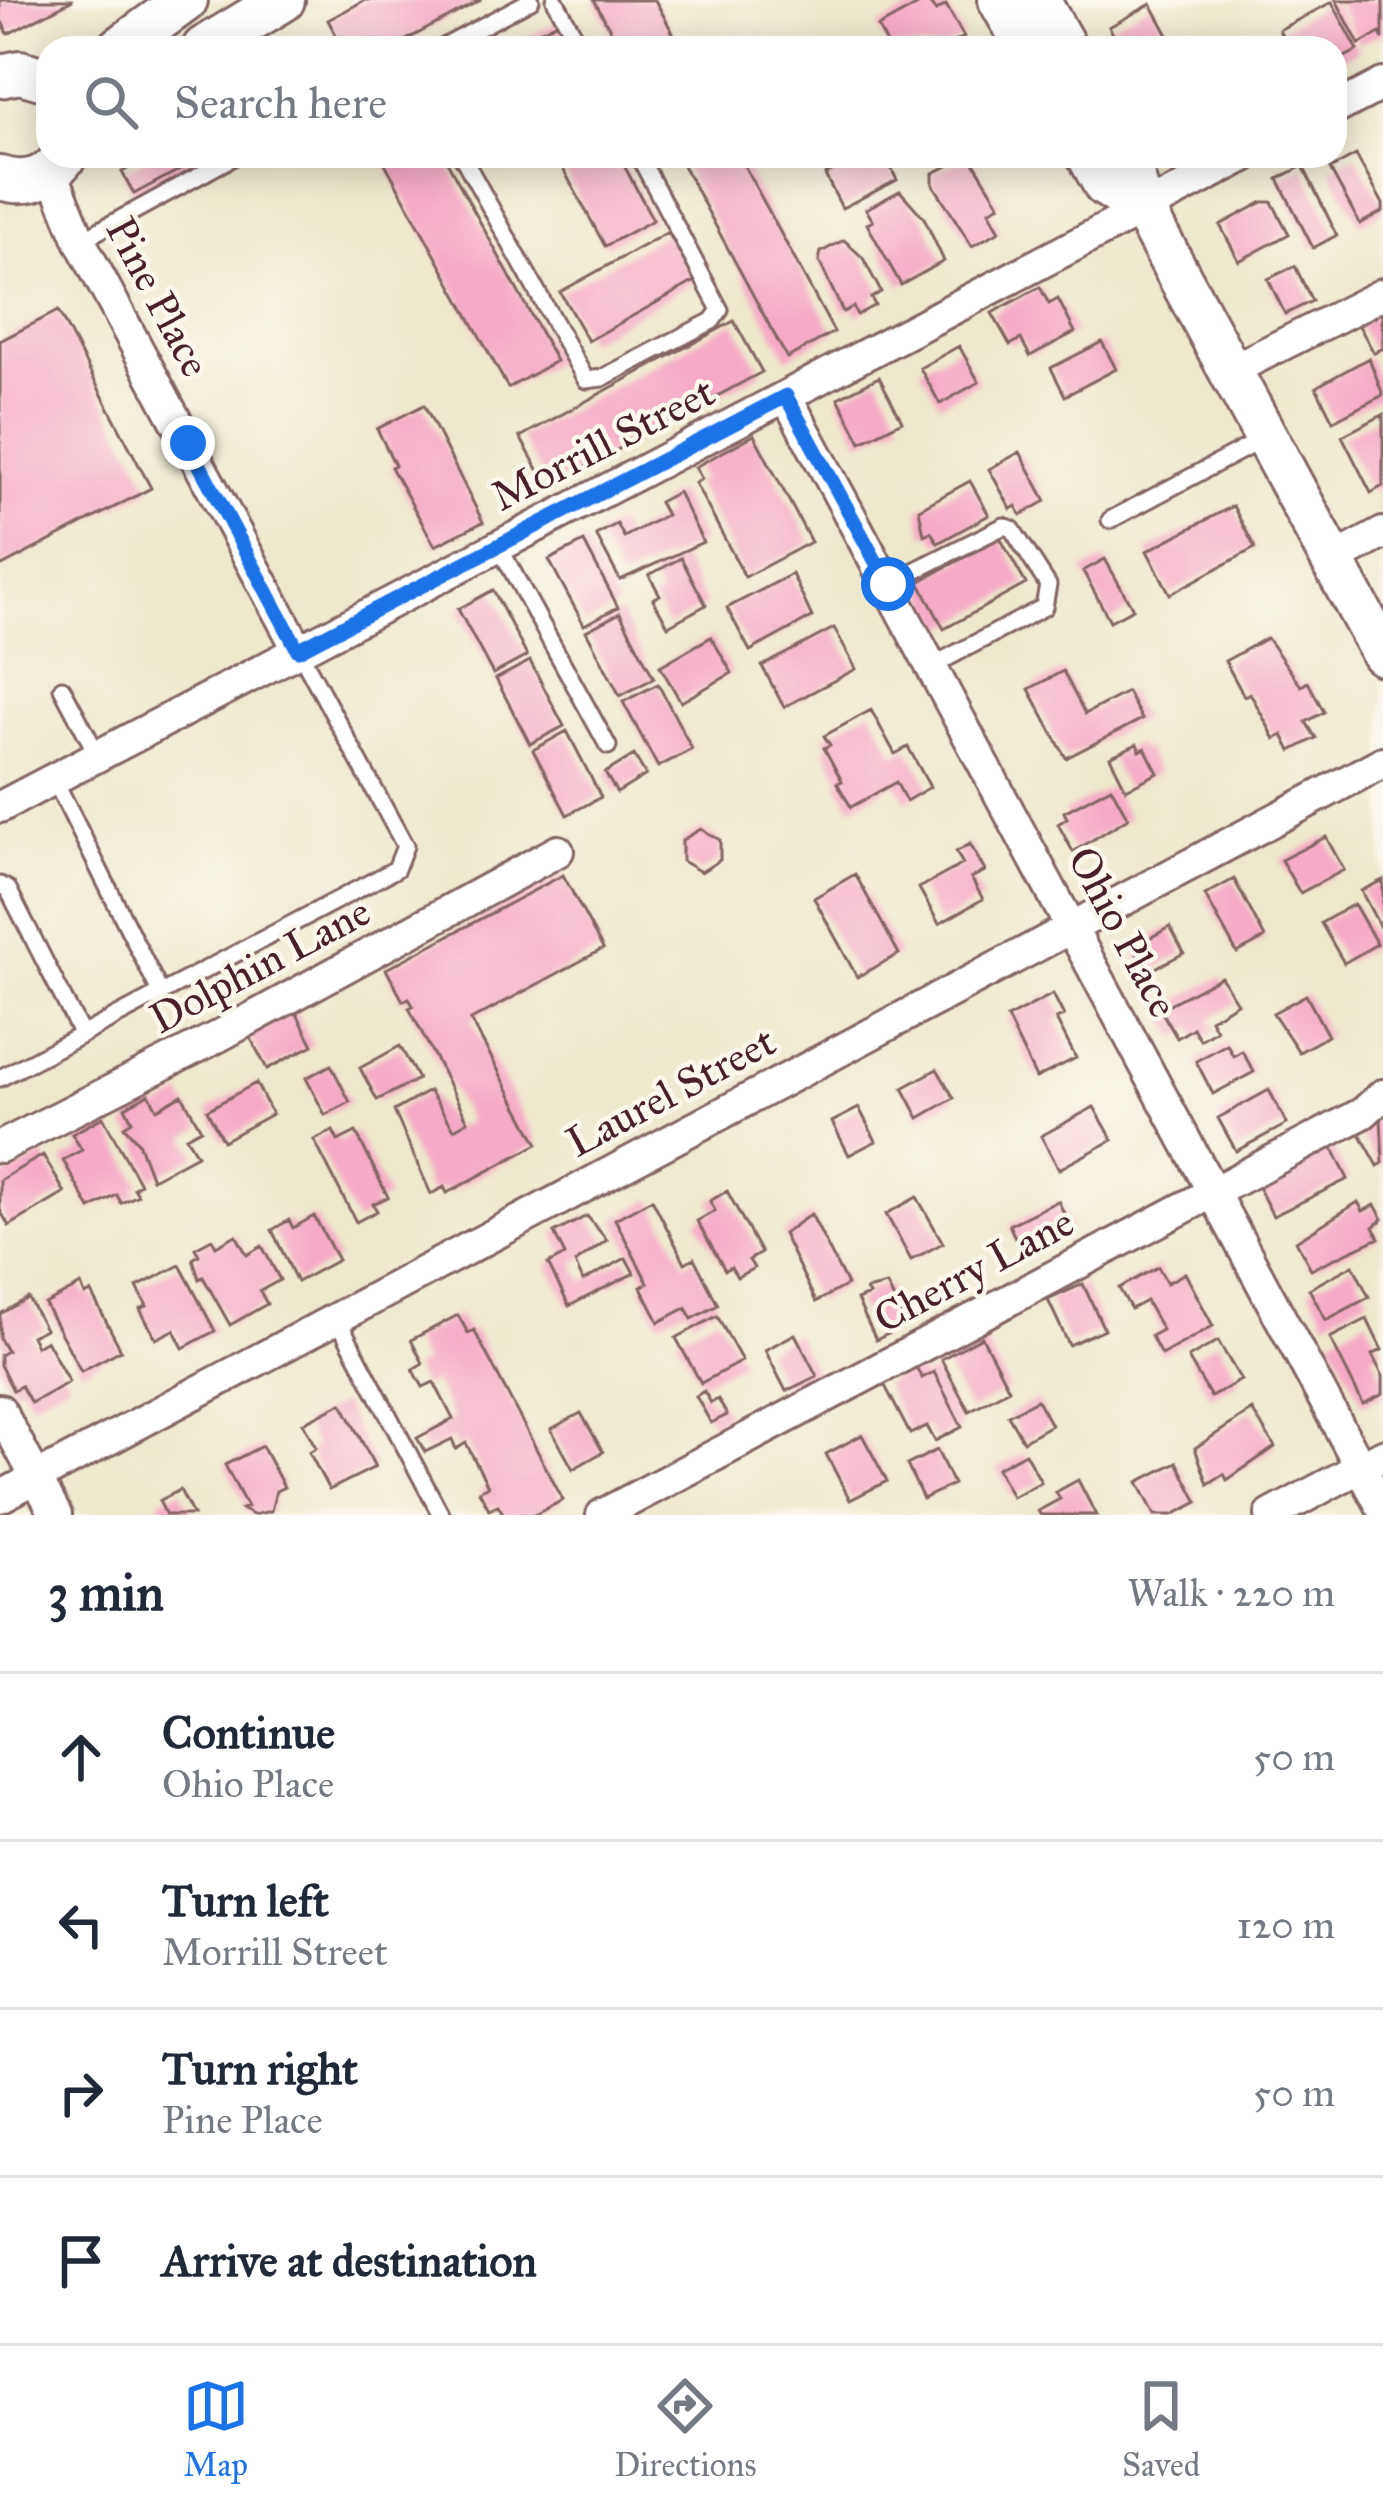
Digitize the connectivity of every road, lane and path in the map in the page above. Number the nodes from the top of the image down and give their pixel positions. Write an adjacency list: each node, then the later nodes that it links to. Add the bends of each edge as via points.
1 (186, 0): 7 (street)
2 (283, 0): 8 (street)
3 (531, 0): 9 (lane)
4 (555, 0): 10 (lane)
5 (1000, 0): 11 (street)
6 (1038, 0): 12 (street)
7 (136, 36)
8 (224, 36)
9 (464, 36)
10 (574, 36)
11 (1020, 36)
12 (1058, 36)
13 (2, 72): 14 (street)
14 (36, 78)
15 (1383, 83): 16 (street)
16 (1347, 102)
17 (52, 168): 25 (street, via 32,181)
18 (59, 168): 27 (street, Pine Place)
19 (213, 168): 27 (lane)
20 (469, 168): 21 (lane, via 586,380 712,321 720,310)
21 (646, 168)
22 (1096, 168): 26 (street, via 1105,185)
23 (1130, 168): 26 (street)
24 (1221, 168): 26 (street, Morrill Street)
25 (0, 178)
26 (1143, 209): 29 (street); 30 (street, Morrill Street)
27 (80, 241): 37 (street, Pine Place)
28 (1383, 294): 29 (street)
29 (1230, 370): 31 (street)
30 (786, 396): 34 (street, Morrill Street); 36 (street, Ohio Place)
31 (1266, 437): 32 (lane); 35 (street)
32 (1110, 520)
33 (1383, 533): 35 (street)
34 (498, 545): 37 (street, Morrill Street); 41 (lane)
35 (1334, 560): 38 (street)
36 (888, 584): 39 (street, Ohio Place); 39 (lane, via 1004,526 1048,585 1045,607)
37 (298, 650): 42 (street, Morrill Street); 49 (lane, via 405,846 404,858 385,879)
38 (1383, 654)
39 (932, 665): 48 (street, Ohio Place)
40 (62, 688): 42 (lane)
41 (608, 746)
42 (98, 756): 44 (street, Morrill Street)
43 (1383, 762): 48 (street, Laurel Street)
44 (53, 779): 45 (street, Morrill Street); 49 (lane)
45 (0, 807)
46 (558, 851): 53 (street, Dolphin Lane)
47 (0, 885): 50 (lane)
48 (1072, 926): 54 (street, Ohio Place); 55 (street, Laurel Street)
49 (161, 994): 50 (lane)
50 (82, 1035): 51 (lane)
51 (0, 1078)
52 (1383, 1095): 54 (street, Cherry Lane)
53 (0, 1147)
54 (1214, 1190): 57 (street, Ohio Place); 63 (street, Cherry Lane)
55 (337, 1318): 58 (street, Laurel Street); 62 (lane)
56 (0, 1410): 58 (street)
57 (1372, 1461): 60 (street, Ohio Place); 64 (street)
58 (36, 1478): 59 (street, Laurel Street); 61 (street)
59 (0, 1497)
60 (1383, 1509)
61 (56, 1515)
62 (441, 1515)
63 (602, 1515)
64 (1271, 1515)

